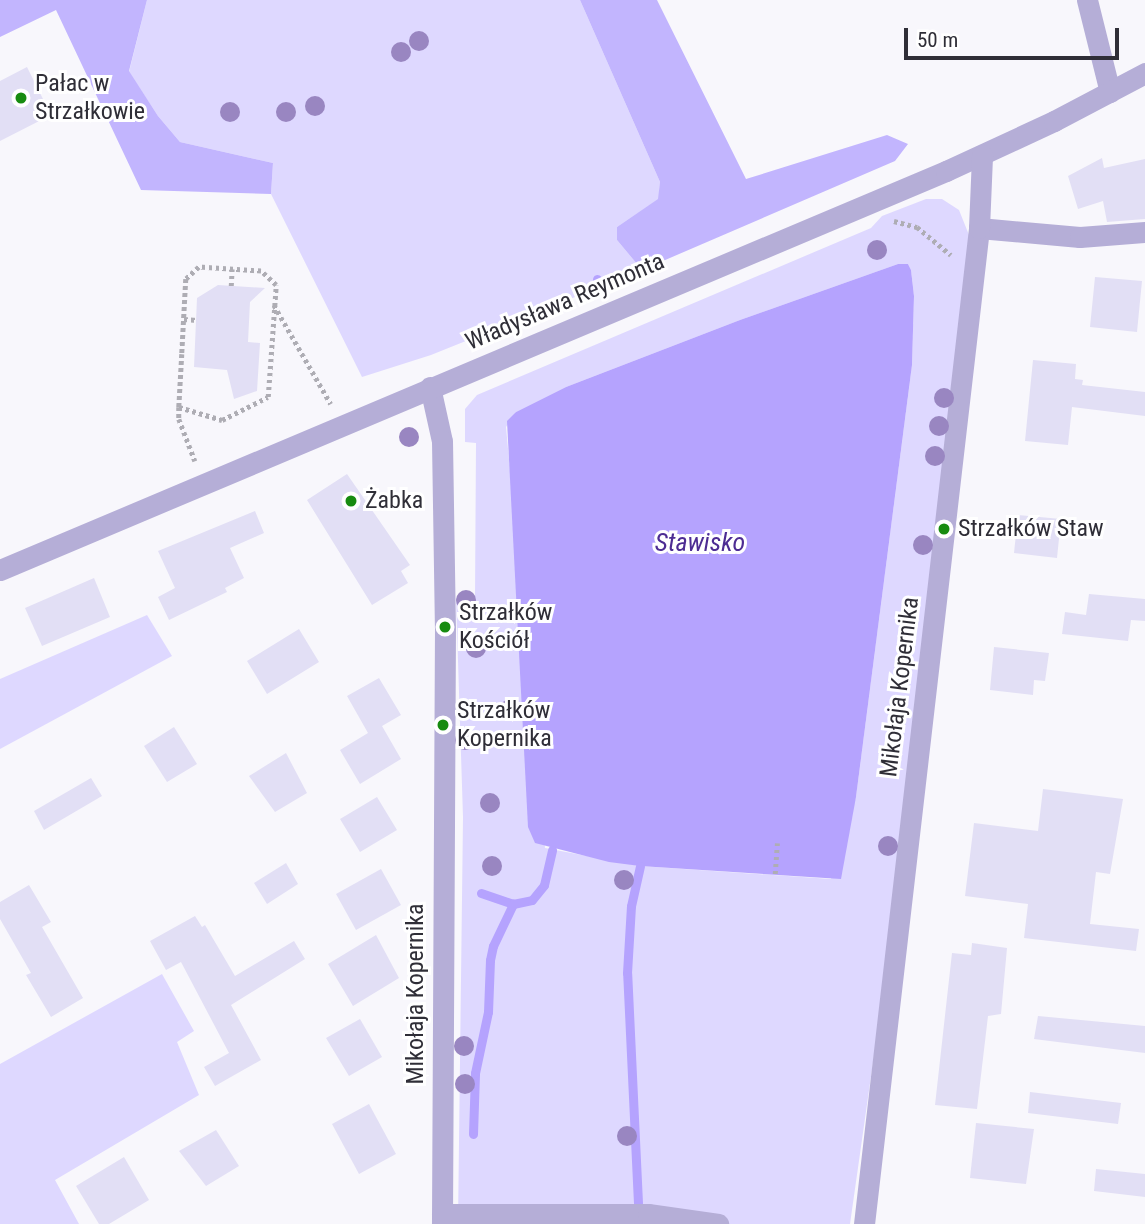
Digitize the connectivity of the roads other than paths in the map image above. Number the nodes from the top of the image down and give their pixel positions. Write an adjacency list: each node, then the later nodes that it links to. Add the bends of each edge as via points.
1 (1087, 0): 3 (street)
2 (1145, 73): 3 (street, Władysława Reymonta)
3 (1110, 92): 4 (street, Władysława Reymonta)
4 (982, 155): 5 (street, Mikołaja Kopernika); 7 (street, Władysława Reymonta)
5 (979, 228): 6 (street, via 1080,237); 11 (street, Mikołaja Kopernika)
6 (1145, 232)
7 (429, 387): 8 (street, Władysława Reymonta); 9 (street, Mikołaja Kopernika, via 442,454)
8 (0, 570)
9 (442, 1219): 10 (street, via 648,1214)
10 (718, 1224)
11 (864, 1224)

